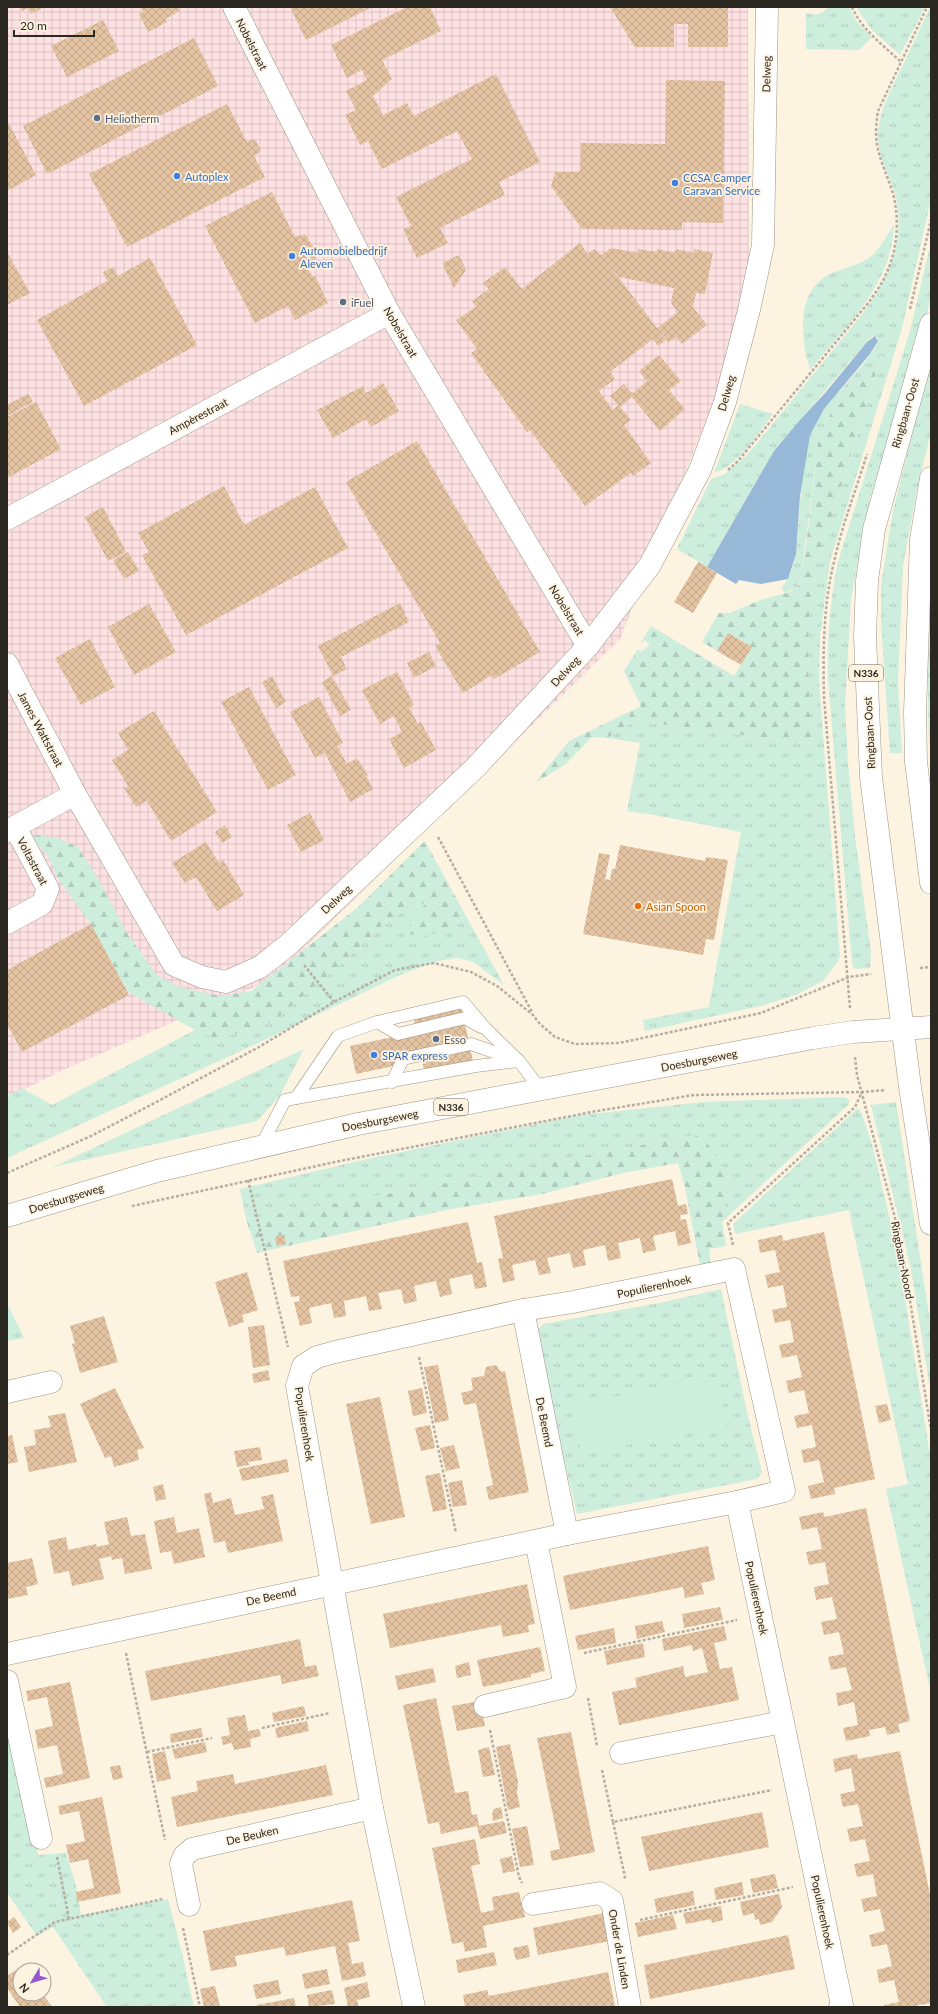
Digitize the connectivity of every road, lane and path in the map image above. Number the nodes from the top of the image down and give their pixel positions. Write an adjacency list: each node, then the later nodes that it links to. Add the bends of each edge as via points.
1 (234, 7): 6 (street, Nobelstraat)
2 (767, 7): 8 (street, Delweg, via 763,246 725,402)
3 (852, 7): 5 (path, via 868,30)
4 (928, 7): 5 (path)
5 (901, 62): 8 (path, via 878,111 875,127 878,155 896,205 896,240 886,274 869,302 738,461 715,476)
6 (389, 313): 10 (street, Ampèrestraat); 11 (street, Nobelstraat)
7 (931, 324): 22 (street, Ringbaan-Oost / N336, via 874,529 867,581 865,637 871,777)
8 (700, 470): 11 (street, Delweg, via 650,565)
9 (931, 478): 16 (street, via 921,540 915,712 916,762)
10 (7, 519)
11 (588, 646): 14 (street, Delweg, via 476,767)
12 (7, 664): 13 (street, James Wattstraat)
13 (75, 794): 15 (street, Voltastraat); 18 (street, Delweg, via 174,965 202,977 226,982 260,967)
14 (427, 815): 18 (street, Delweg); 20 (path)
15 (11, 829): 17 (street, Voltastraat, via 48,889 42,904)
16 (931, 882)
17 (7, 923)
18 (288, 945): 19 (path)
19 (334, 1002)
20 (533, 1015)
21 (931, 1027): 22 (street, N336)
22 (902, 1028): 25 (street, Doesburgseweg / N336, via 813,1038); 32 (street)
23 (519, 1061): 24 (lane, via 476,1066); 24 (lane, via 471,1044 403,1059); 25 (lane); 27 (lane, via 486,1029 465,1018 398,1034 377,1022 338,1036)
24 (392, 1082): 27 (lane)
25 (541, 1090): 28 (street, Doesburgseweg / N336, via 358,1124)
26 (862, 1092): 29 (path, via 694,1095 597,1111); 33 (path, via 855,1107 728,1222); 39 (path, Ringbaan-Noord, via 900,1233)
27 (296, 1098): 28 (lane, via 285,1100)
28 (261, 1146): 31 (street, Doesburgseweg / N336, via 157,1171)
29 (248, 1180): 30 (path); 36 (path, via 289,1350)
30 (128, 1208)
31 (7, 1216)
32 (931, 1224)
33 (734, 1270): 34 (street, Populierenhoek); 40 (street, via 784,1491)
34 (523, 1310): 35 (street, Populierenhoek); 41 (street, De Beemd)
35 (414, 1334): 36 (street, Populierenhoek, via 317,1357); 43 (path)
36 (302, 1366): 44 (street, Populierenhoek, via 297,1386)
37 (51, 1382): 38 (street)
38 (7, 1392)
39 (931, 1430)
40 (736, 1502): 41 (street, De Beemd); 45 (street, Populierenhoek)
41 (567, 1534): 42 (street, De Beemd)
42 (536, 1541): 43 (street, De Beemd); 48 (street)
43 (461, 1557): 44 (street, De Beemd)
44 (333, 1584): 46 (street, De Beemd); 52 (street)
45 (761, 1615): 48 (path); 53 (street, Populierenhoek)
46 (121, 1628): 47 (street, De Beemd); 57 (path)
47 (7, 1654)
48 (560, 1658): 50 (street)
49 (7, 1681): 63 (street)
50 (565, 1688): 51 (street); 56 (path, via 587,1697)
51 (485, 1706): 68 (path, via 519,1877)
52 (354, 1708): 54 (path); 61 (street)
53 (783, 1722): 58 (street); 60 (street, Populierenhoek)
54 (262, 1728)
55 (212, 1738): 57 (path)
56 (598, 1748)
57 (147, 1752): 64 (path, via 166,1845)
58 (621, 1753)
59 (600, 1762): 62 (path)
60 (796, 1785): 62 (path); 65 (street, Populierenhoek)
61 (372, 1808): 64 (street, De Beuken, via 192,1849); 73 (street)
62 (613, 1822): 67 (path, via 625,1877)
63 (41, 1838): 69 (path, via 56,1855)
64 (180, 1864): 66 (street)
65 (817, 1882): 70 (path); 75 (street, Populierenhoek, via 842,2004)
66 (188, 1900): 69 (path); 72 (path, via 181,1920)
67 (612, 1901): 68 (street, Onder de Linden, via 600,1893); 70 (street, Onder de Linden)
68 (533, 1904)
69 (69, 1919): 71 (path, via 54,1922)
70 (616, 1925): 74 (street, Onder de Linden)
71 (7, 1955)
72 (200, 2007)
73 (414, 2007)
74 (630, 2007)
75 (840, 2007)

